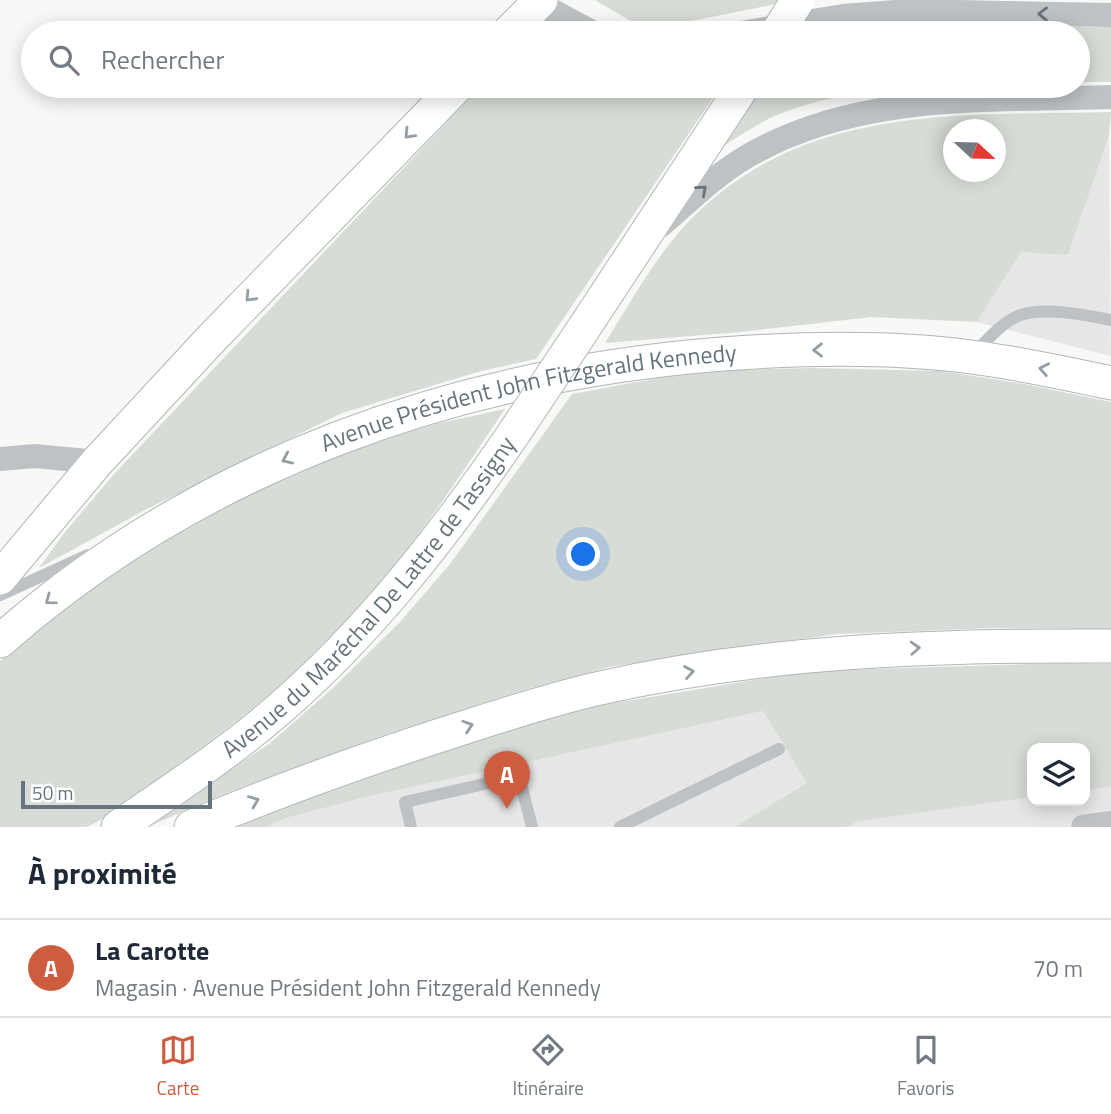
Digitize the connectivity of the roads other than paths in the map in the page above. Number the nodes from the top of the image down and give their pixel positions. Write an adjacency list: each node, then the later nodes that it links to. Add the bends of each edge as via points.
1 (798, 0): 6 (main road, bridge)
2 (539, 2): 4 (main road); 5 (street)
3 (1111, 15): 7 (street, one-way to 7, via 908,11)
4 (520, 21)
5 (573, 21)
6 (785, 21)
7 (810, 21)
8 (1111, 97): 12 (street, one-way to 8)
9 (445, 98): 18 (main road, one-way to 18, via 264,282)
10 (735, 98): 13 (main road, Avenue du Maréchal De Lattre de Tassigny)
11 (1081, 98): 13 (street, one-way to 11, via 728,169 789,135 823,123 930,103)
12 (1090, 98)
13 (633, 251): 28 (main road, Avenue du Maréchal De Lattre de Tassigny, bridge, via 482,481 411,574 337,655 254,730)
14 (1111, 320): 15 (lane, via 1030,312 1005,324)
15 (970, 356): 16 (main road, Avenue Président John Fitzgerald Kennedy, one-way to 15); 19 (main road, Avenue Président John Fitzgerald Kennedy, one-way to 19, via 865,350 743,353 661,360 514,385 420,409 321,443)
16 (1111, 383)
17 (0, 459): 18 (street, via 35,456)
18 (97, 462): 20 (main road)
19 (174, 516): 23 (lane); 24 (main road, Avenue Président John Fitzgerald Kennedy, one-way to 24, via 92,570)
20 (48, 519): 21 (lane); 22 (main road)
21 (0, 567)
22 (0, 578)
23 (0, 595)
24 (0, 640)
25 (1111, 646): 29 (main road, one-way to 25, via 368,759 607,687 835,653)
26 (779, 749): 32 (lane)
27 (1111, 823): 33 (street)
28 (118, 827)
29 (191, 827)
30 (411, 827): 31 (lane, via 405,802 519,776)
31 (532, 827)
32 (620, 827)
33 (1083, 827)

